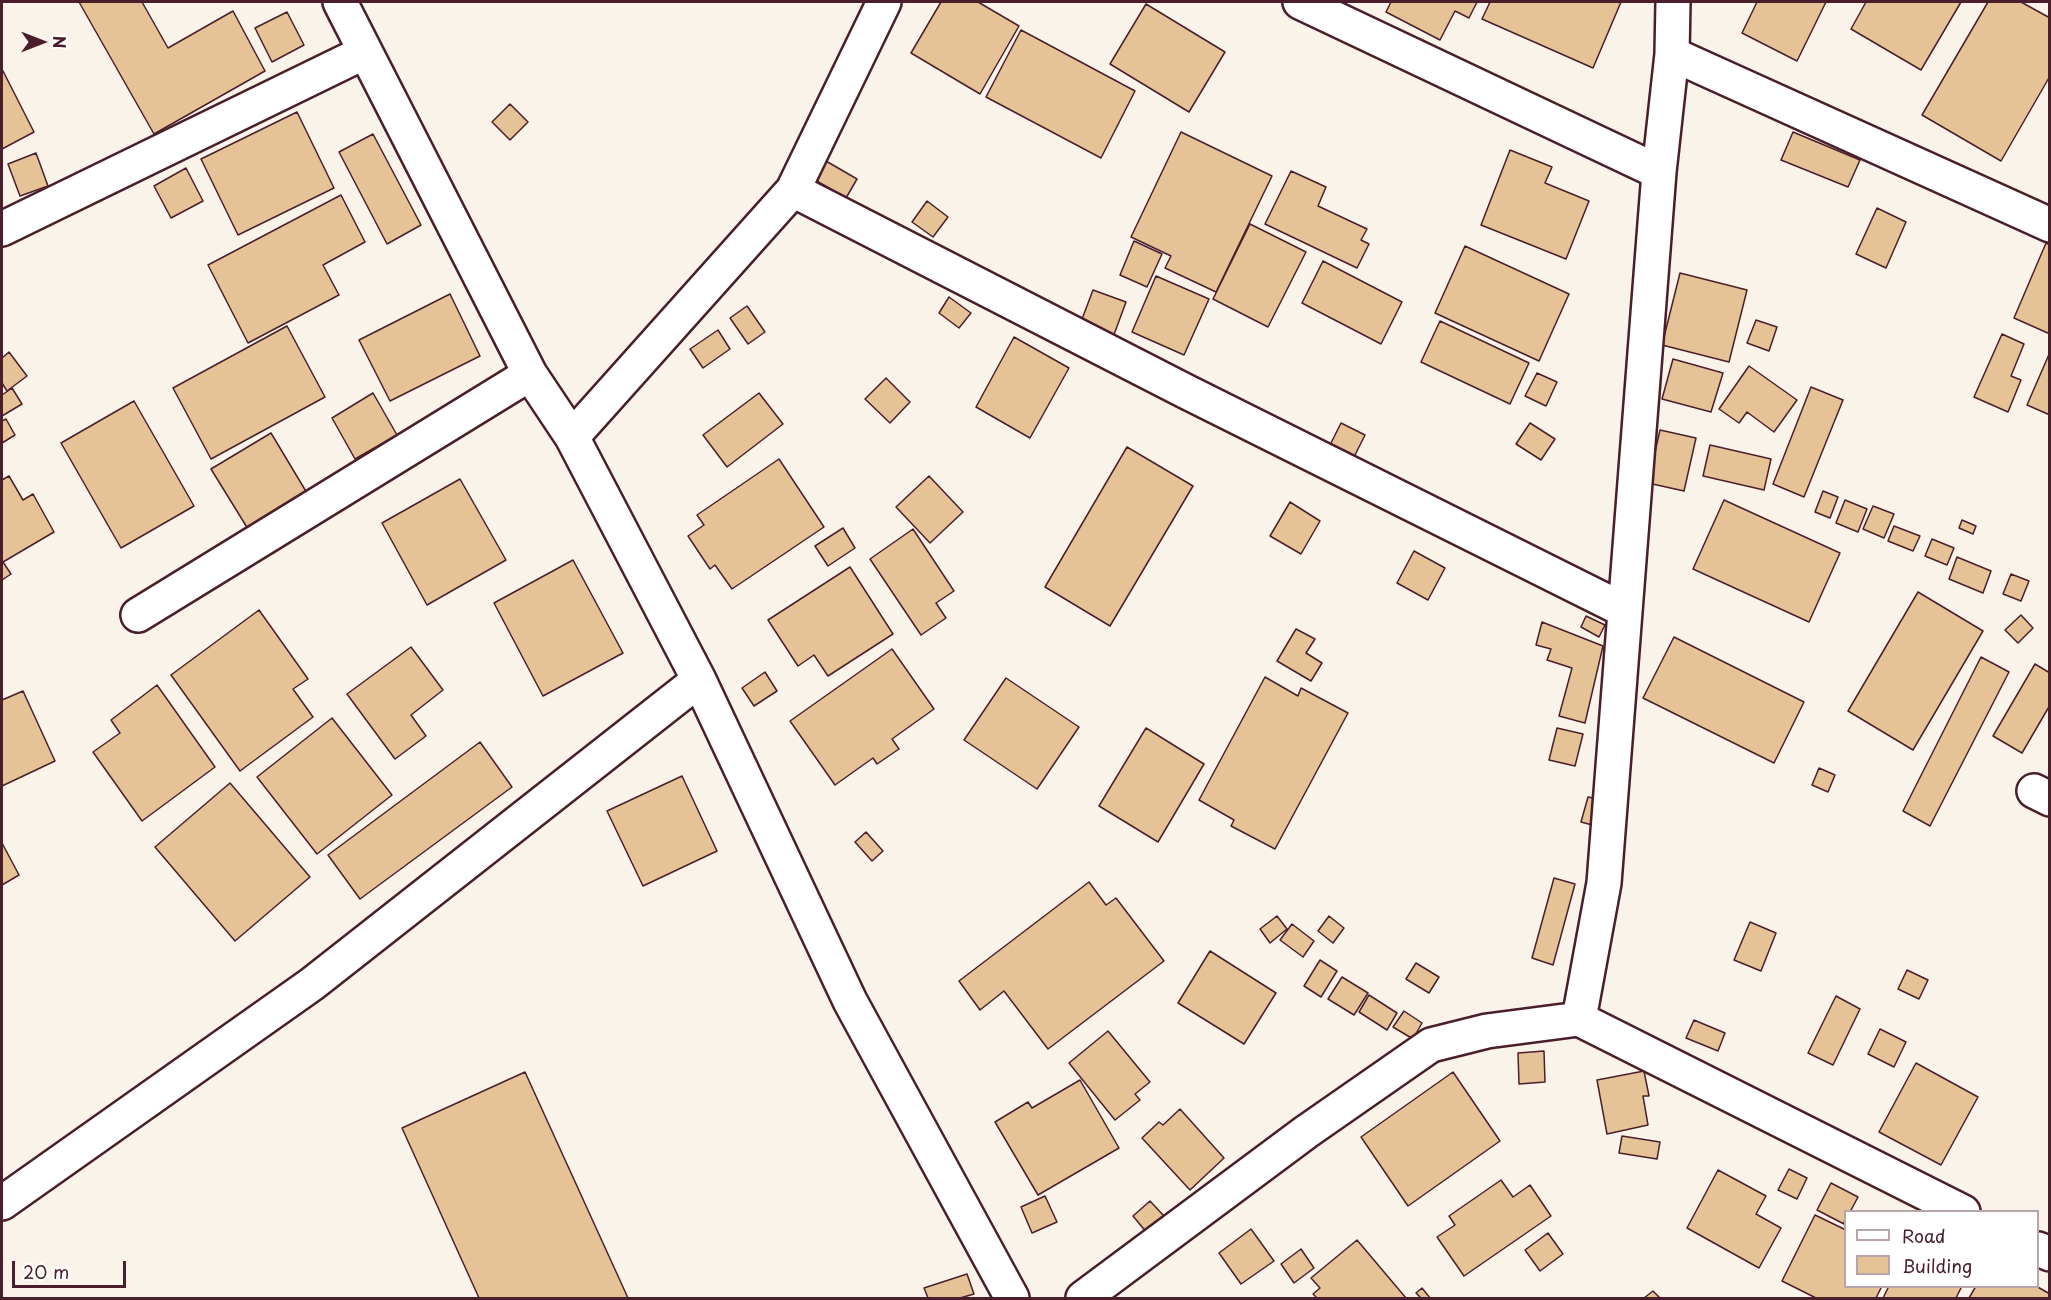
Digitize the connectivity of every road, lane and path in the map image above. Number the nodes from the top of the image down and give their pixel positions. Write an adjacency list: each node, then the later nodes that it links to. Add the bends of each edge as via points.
1 (340, 2): 5 (street)
2 (884, 2): 8 (street)
3 (1300, 2): 7 (street)
4 (1673, 2): 6 (street)
5 (365, 52): 10 (street); 11 (street)
6 (1672, 54): 7 (street); 9 (street)
7 (1659, 172): 13 (street)
8 (794, 190): 12 (street); 13 (street, via 1186,392)
9 (2049, 225)
10 (2, 229)
11 (530, 374): 12 (street); 14 (street)
12 (572, 437): 15 (street)
13 (1624, 610): 16 (street, via 1604,883)
14 (138, 615)
15 (699, 680): 17 (street, via 312,984); 19 (street, via 850,1001)
16 (1579, 1018): 18 (street); 20 (street, via 1487,1030 1431,1045 1306,1132)
17 (2, 1203)
18 (1959, 1210)
19 (1012, 1299)
20 (1083, 1299)

